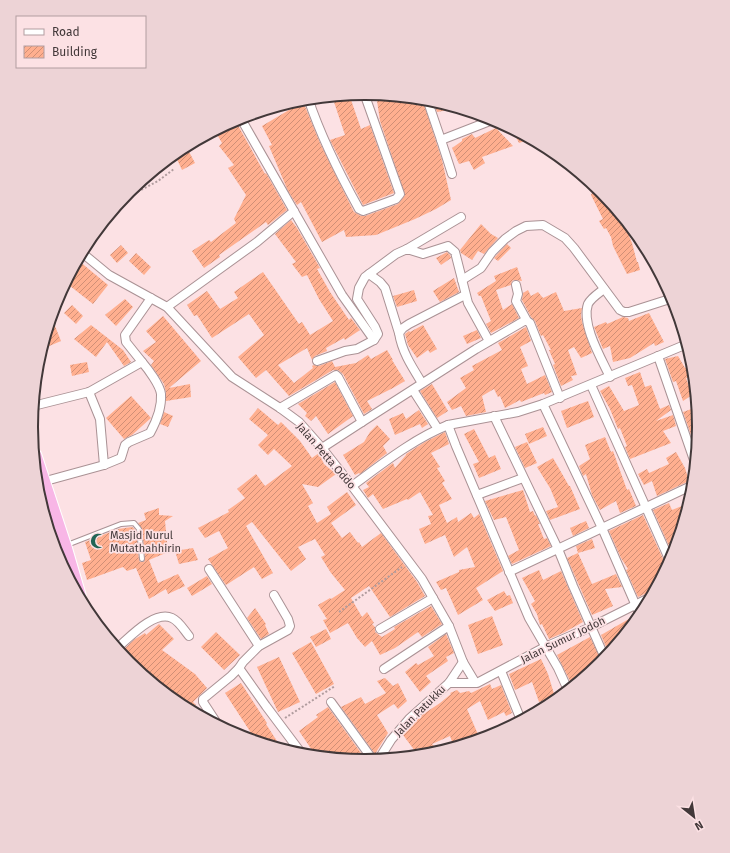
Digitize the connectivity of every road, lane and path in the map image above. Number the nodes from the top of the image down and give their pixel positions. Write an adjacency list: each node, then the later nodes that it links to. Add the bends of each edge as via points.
1 (366, 100): 2 (street, via 400,194 396,199 363,211 358,209 343,179)
2 (310, 104)
3 (429, 106): 6 (street)
4 (485, 122): 6 (street)
5 (243, 123): 10 (street)
6 (441, 140): 8 (street)
7 (174, 169): 9 (path)
8 (452, 174)
9 (137, 192)
10 (294, 211): 21 (street, via 257,242); 24 (street, via 342,295)
11 (461, 216): 12 (street)
12 (407, 249): 14 (street); 15 (street, via 423,254 448,246 452,248 456,252)
13 (86, 256): 19 (street, Jalan Petta Oddo, via 109,275)
14 (369, 274): 23 (street, via 384,288); 24 (street, via 359,288 357,299 378,334)
15 (462, 280): 17 (street, via 481,268 492,252 516,231 526,226 543,225 565,238); 18 (street)
16 (516, 285): 22 (street, via 516,301)
17 (604, 289): 20 (street, via 624,312); 30 (street, via 589,303 586,314 587,323)
18 (465, 295): 23 (street, via 409,324); 25 (street)
19 (151, 298): 21 (street, Jalan Petta Oddo); 29 (street, via 125,335 126,342)
20 (667, 300)
21 (167, 307): 38 (street, Jalan Petta Oddo, via 232,377)
22 (527, 321): 25 (street); 35 (street, via 547,362)
23 (399, 333): 31 (street, via 406,356)
24 (374, 340): 28 (street, via 357,349)
25 (489, 341): 31 (street)
26 (682, 346): 27 (street)
27 (658, 356): 30 (street); 44 (street)
28 (317, 361)
29 (142, 362): 34 (street); 45 (street, via 160,389 157,419 149,435 129,442 125,445 121,458)
30 (610, 377): 32 (street)
31 (422, 383): 33 (street)
32 (591, 385): 35 (street); 52 (street)
33 (413, 390): 40 (street); 42 (street)
34 (89, 392): 36 (street); 45 (street, via 100,419)
35 (560, 398): 37 (street)
36 (39, 404)
37 (543, 404): 39 (street); 53 (street)
38 (280, 408): 40 (street, via 336,375); 43 (street, Jalan Petta Oddo, via 299,422)
39 (494, 416): 41 (street); 46 (street)
40 (362, 422): 43 (street)
41 (448, 425): 42 (street); 51 (street)
42 (438, 429): 48 (street, via 396,454)
43 (322, 448): 48 (street, Jalan Petta Oddo)
44 (691, 451)
45 (104, 464): 47 (street)
46 (523, 478): 51 (street); 55 (street)
47 (42, 482)
48 (352, 486): 59 (street, Jalan Petta Oddo)
49 (44, 487): 54 (highway)
50 (686, 488): 52 (street)
51 (477, 495): 61 (street)
52 (647, 507): 53 (street); 56 (street)
53 (602, 528): 55 (street); 65 (street)
54 (62, 547): 57 (highway); 58 (lane, via 121,524 134,523 139,529)
55 (558, 549): 61 (street); 69 (street)
56 (667, 553)
57 (65, 557)
58 (142, 559)
59 (410, 562): 63 (street, Jalan Petta Oddo); 67 (path)
60 (209, 569): 73 (street)
61 (509, 572): 74 (street)
62 (274, 595): 73 (street, via 290,626 288,630)
63 (433, 598): 68 (street, Jalan Petta Oddo); 70 (street)
64 (640, 603): 65 (street, Jalan Sumur Jodoh)
65 (636, 605): 66 (street); 69 (street, Jalan Sumur Jodoh)
66 (637, 608)
67 (339, 612)
68 (449, 626): 76 (street, Jalan Petta Oddo); 78 (street)
69 (591, 627): 74 (street, Jalan Sumur Jodoh); 75 (street)
70 (380, 629)
71 (189, 636): 72 (street, via 174,618 162,616 146,623)
72 (121, 644)
73 (259, 646): 77 (street)
74 (545, 647): 79 (street, Jalan Sumur Jodoh); 82 (street)
75 (602, 652)
76 (463, 662): 80 (street, Jalan Patukku); 81 (street, Jalan Petta Oddo)
77 (239, 668): 86 (street, via 203,699); 87 (street)
78 (384, 669)
79 (501, 671): 81 (street, Jalan Sumur Jodoh); 85 (street)
80 (449, 682): 81 (street); 89 (street, Jalan Patukku, via 409,719)
81 (475, 682)
82 (566, 685)
83 (335, 686): 87 (path)
84 (331, 702): 90 (street)
85 (519, 715)
86 (212, 716)
87 (278, 722): 88 (street)
88 (296, 746)
89 (383, 753)
90 (369, 754)

